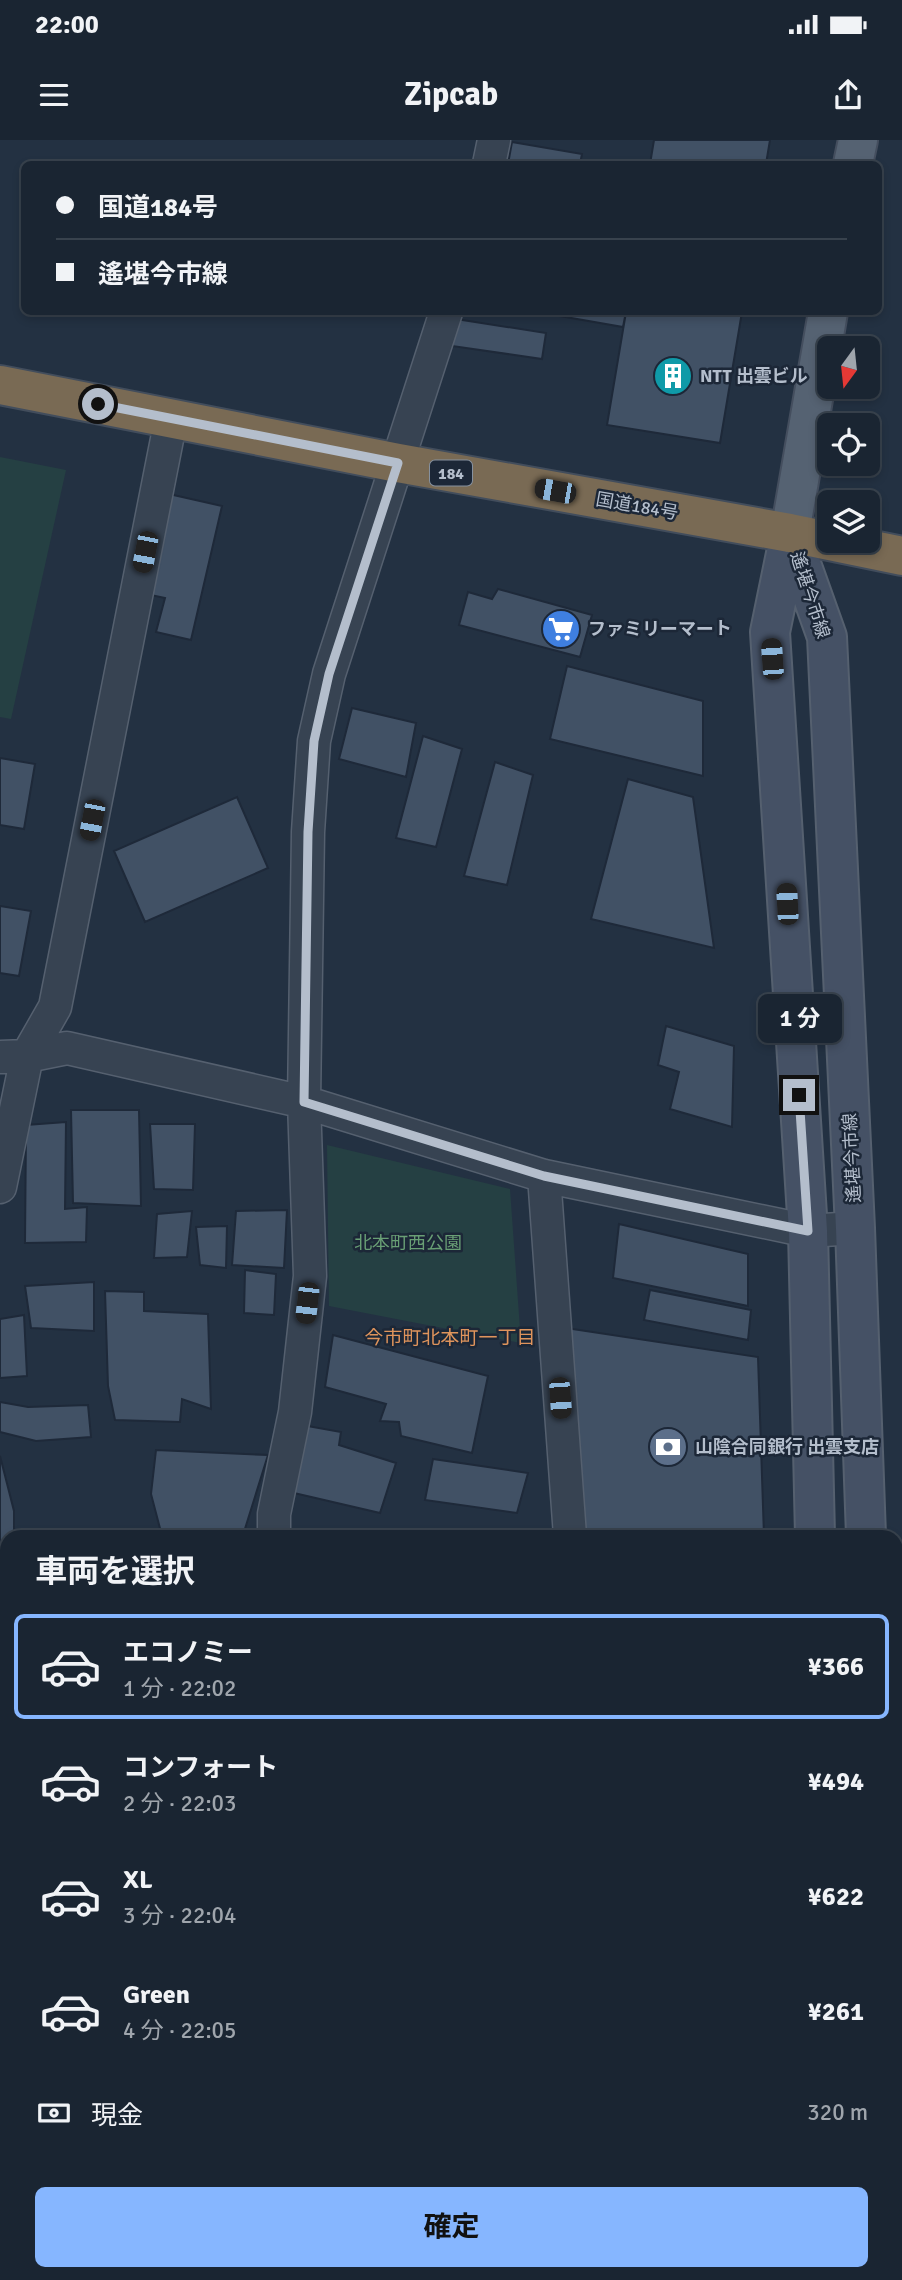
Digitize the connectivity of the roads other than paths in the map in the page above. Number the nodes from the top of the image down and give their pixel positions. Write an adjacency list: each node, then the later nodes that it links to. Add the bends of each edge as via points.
1 (494, 140): 3 (street)
2 (858, 140): 4 (main road)
3 (490, 161)
4 (854, 161)
5 (445, 315): 9 (street)
6 (827, 315): 10 (main road)
7 (0, 385): 8 (highway, 国道184号 / 184)
8 (171, 419): 9 (highway, 国道184号 / 184); 12 (street, via 55,1007)
9 (398, 463): 10 (highway, 国道184号 / 184); 13 (street, via 329,674 314,741)
10 (790, 533): 11 (highway, 国道184号 / 184); 16 (main road, 遙堪今市線, via 827,637); 17 (main road, 遙堪今市線, via 770,632)
11 (902, 556)
12 (14, 1057): 13 (street, via 67,1048); 15 (street)
13 (304, 1102): 14 (street); 18 (street, via 310,1276 295,1412)
14 (544, 1176): 17 (street); 19 (street)
15 (0, 1187)
16 (855, 1228): 17 (street); 21 (main road, 遙堪今市線)
17 (808, 1231): 20 (main road, 遙堪今市線)
18 (274, 1530)
19 (570, 1530)
20 (815, 1530)
21 (866, 1530)

